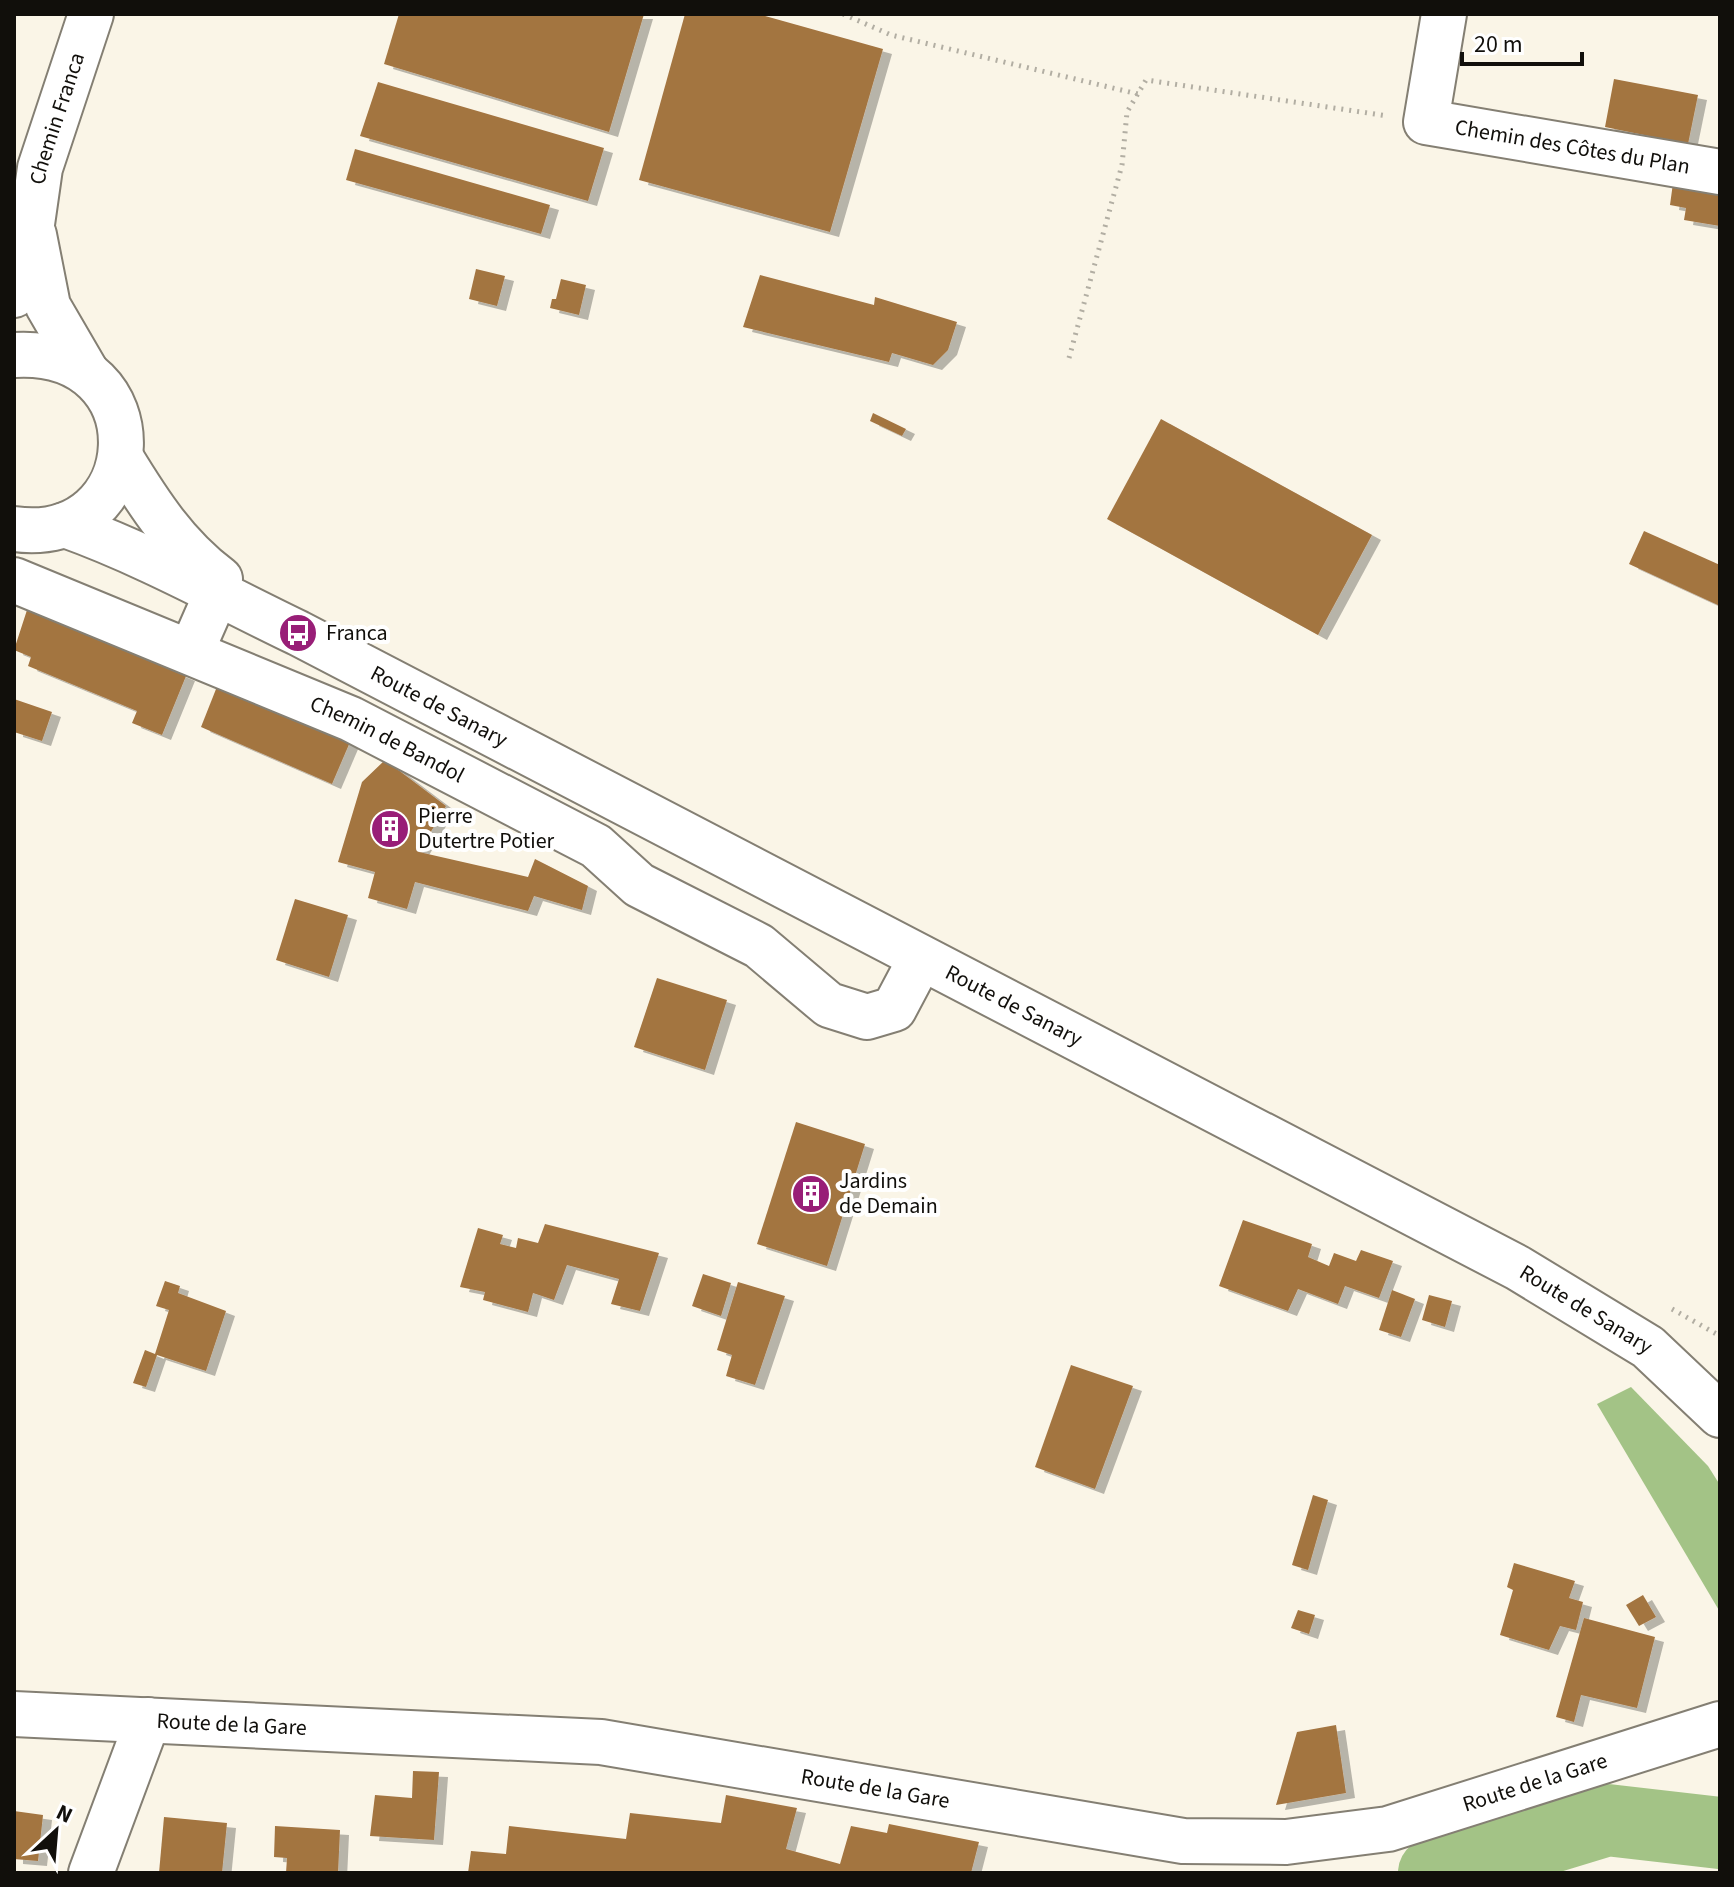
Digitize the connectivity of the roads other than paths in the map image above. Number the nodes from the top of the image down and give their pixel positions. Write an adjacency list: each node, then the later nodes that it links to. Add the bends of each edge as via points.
1 (91, 14): 4 (street, Chemin Franca, via 40,168)
2 (1444, 14): 3 (street, Chemin des Côtes du Plan, via 1426,122)
3 (1720, 172)
4 (32, 224): 5 (street, Chemin Franca); 7 (street, Chemin Franca, via 48,306)
5 (14, 295)
6 (14, 355): 7 (street, Route de Sanary, via 40,353)
7 (87, 373): 8 (street, Route de Sanary, via 112,401 121,429)
8 (121, 458): 9 (street, Route de Sanary, via 111,487 92,509); 13 (street, Route de Sanary, via 177,541)
9 (65, 525): 10 (street, Route de Sanary, via 36,532); 12 (street, Route de Sanary, via 128,548)
10 (14, 529)
11 (14, 580): 14 (street, Chemin de Bandol)
12 (216, 595): 13 (street, Route de Sanary); 14 (street)
13 (285, 627): 15 (street, Route de Sanary)
14 (191, 652): 15 (street, Chemin de Bandol, via 351,719 596,846 639,885 759,946 829,1005 867,1017 894,1009)
15 (921, 958): 16 (street, Route de Sanary, via 1586,1307 1648,1347)
16 (1720, 1415)
17 (14, 1714): 18 (street, Route de la Gare)
18 (148, 1720): 19 (street, Route de la Gare, via 601,1742 1183,1841 1286,1842 1388,1829); 20 (street)
19 (1720, 1724)
20 (91, 1873)

